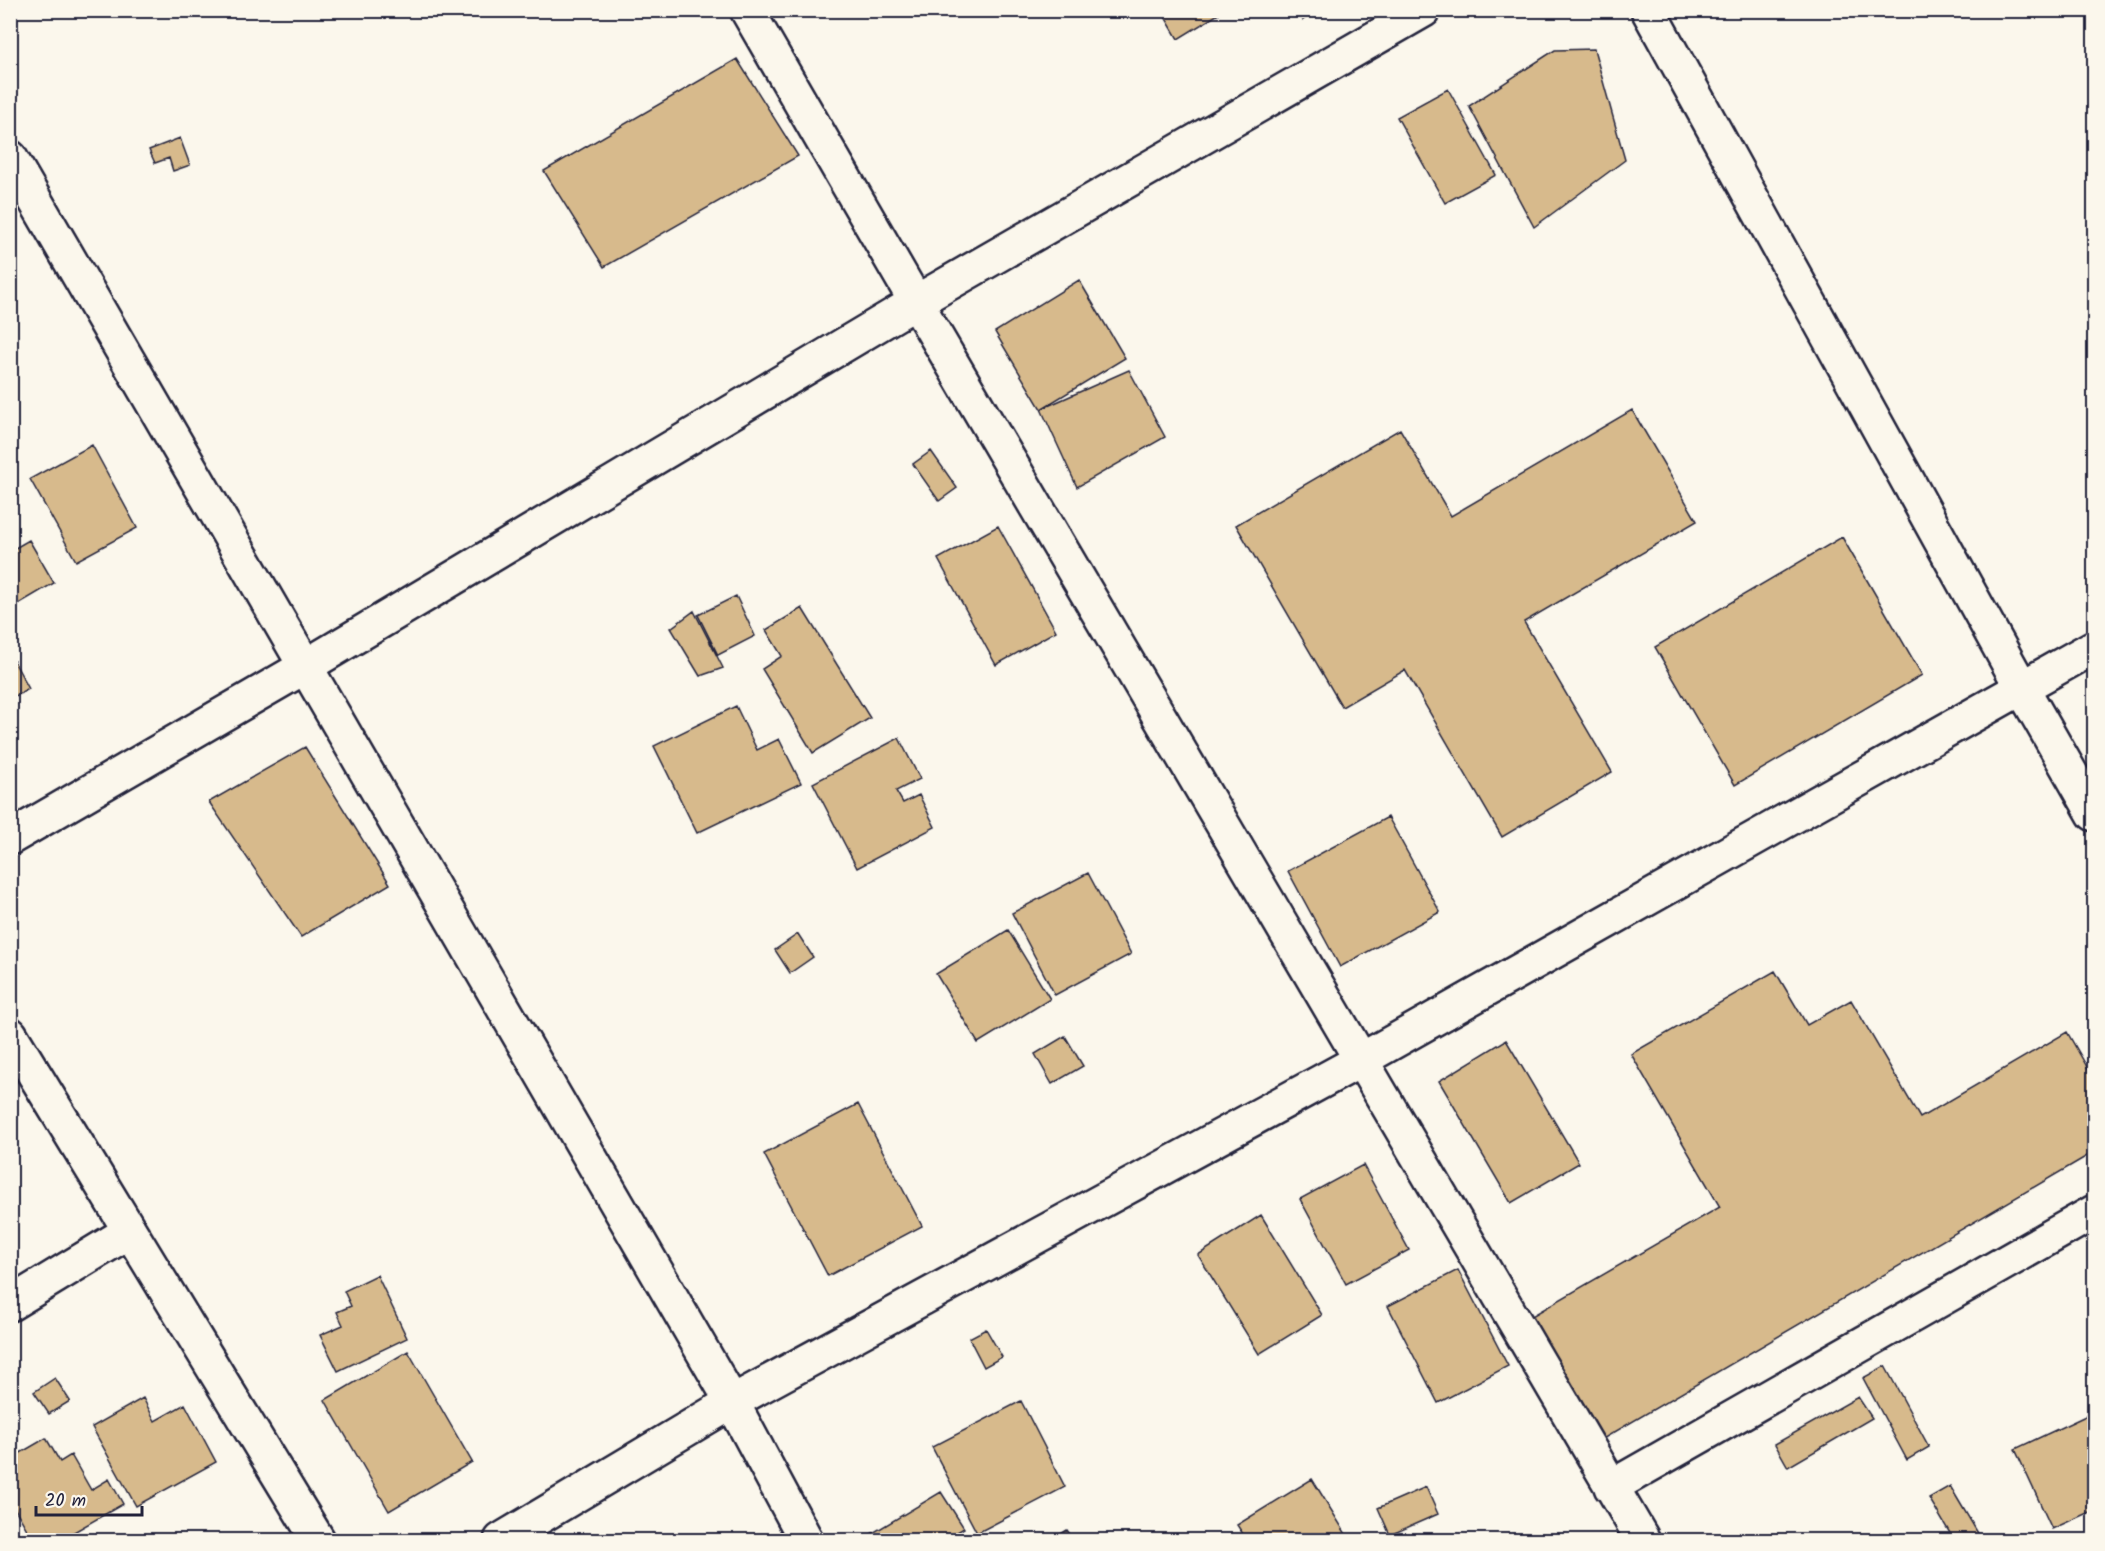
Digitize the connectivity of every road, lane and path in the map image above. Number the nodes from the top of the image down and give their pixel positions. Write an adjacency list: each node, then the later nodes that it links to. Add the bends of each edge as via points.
1 (747, 10): 5 (street)
2 (1424, 10): 5 (street)
3 (1648, 10): 8 (street)
4 (10, 158): 7 (street)
5 (916, 302): 7 (street); 12 (street)
6 (2094, 647): 8 (street)
7 (306, 666): 10 (street); 16 (street)
8 (2022, 688): 9 (street); 12 (street)
9 (2094, 814)
10 (10, 838)
11 (10, 1034): 14 (street)
12 (1361, 1060): 16 (street); 17 (street)
13 (2094, 1212): 17 (street)
14 (130, 1231): 15 (street); 18 (street)
15 (10, 1304)
16 (732, 1402): 19 (street); 20 (street)
17 (1611, 1487): 21 (street)
18 (318, 1540)
19 (501, 1540)
20 (806, 1540)
21 (1642, 1540)

